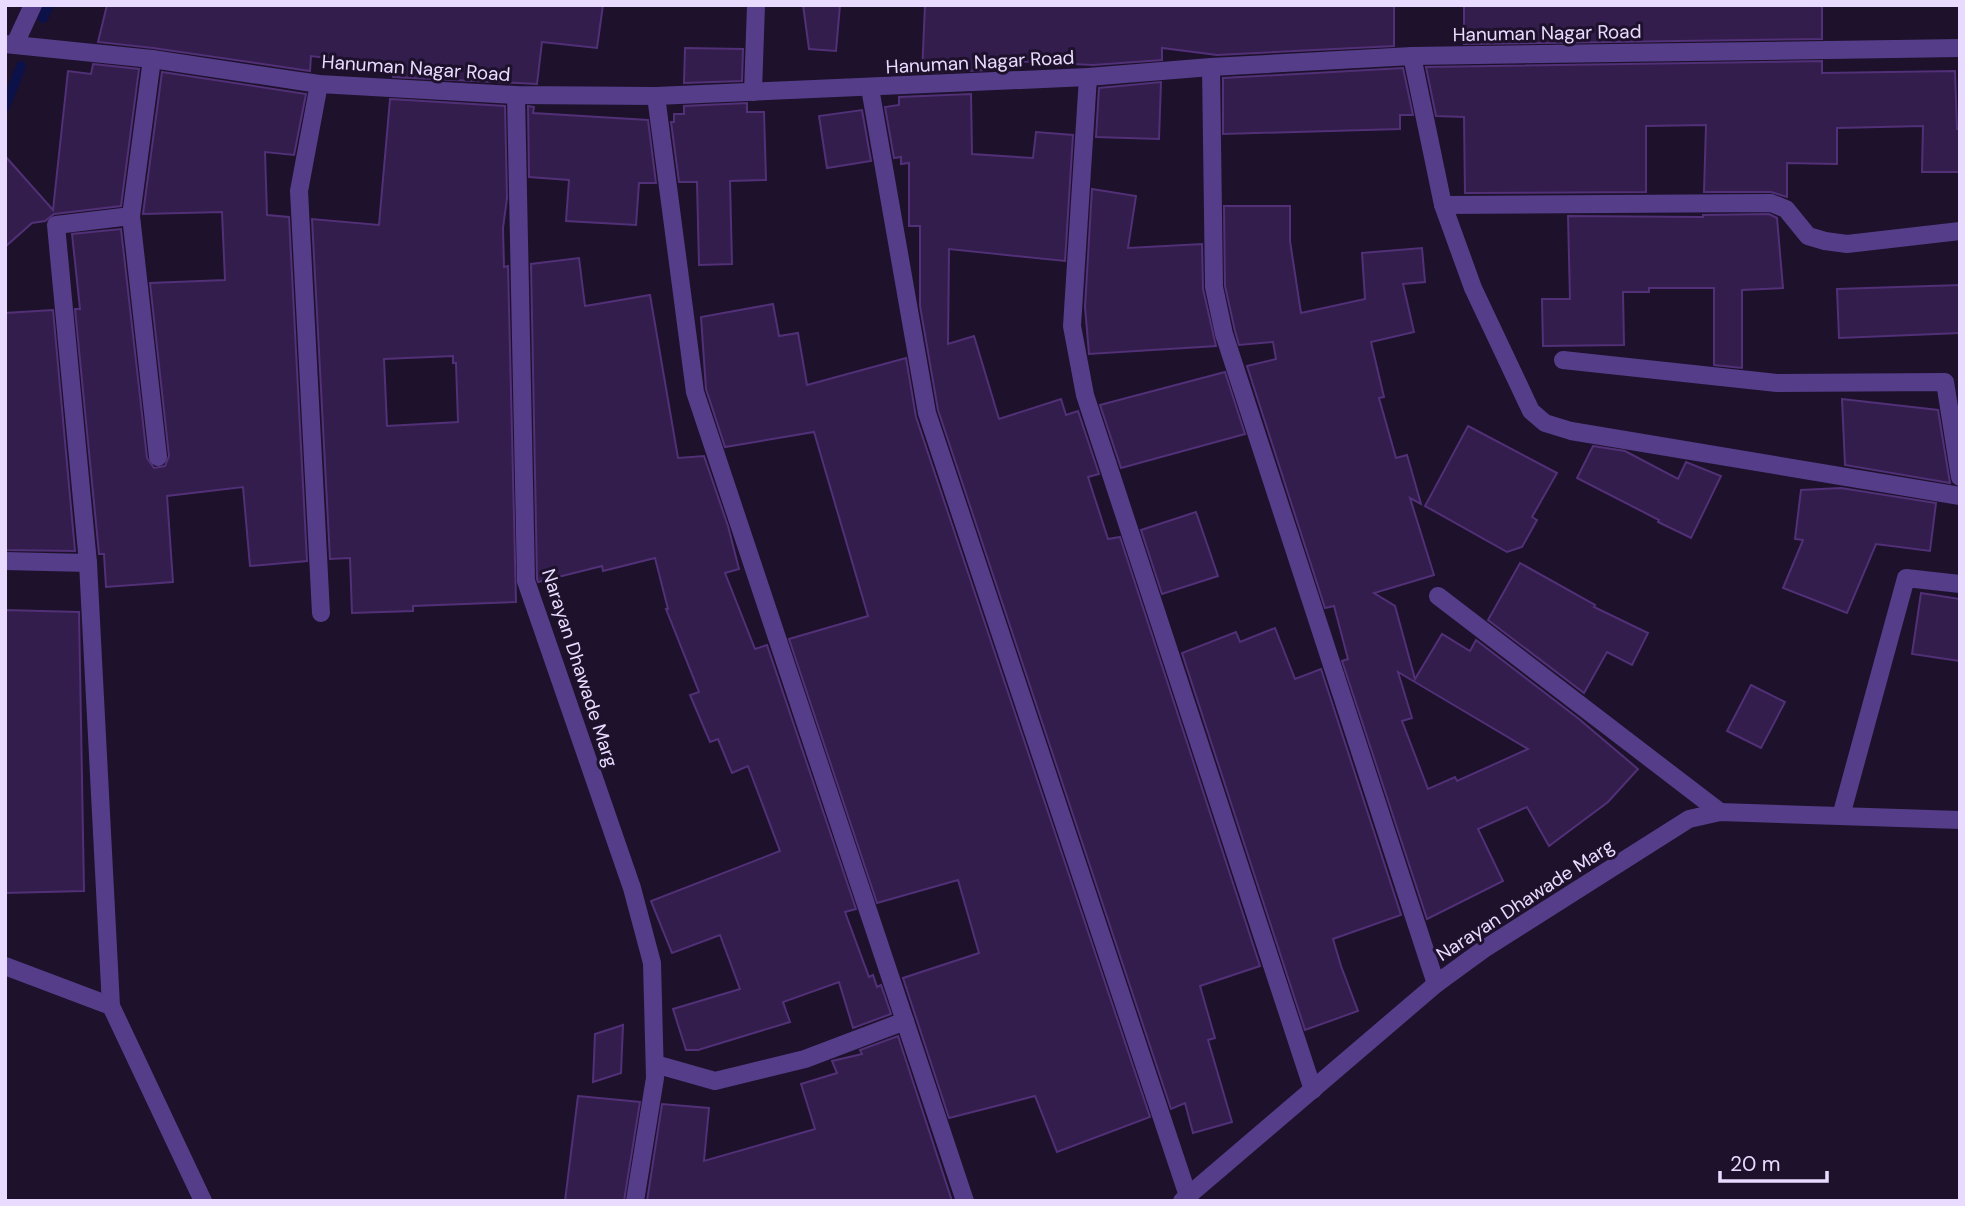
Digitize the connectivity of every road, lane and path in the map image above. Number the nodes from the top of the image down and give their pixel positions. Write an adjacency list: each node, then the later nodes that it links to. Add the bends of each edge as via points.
1 (33, 5): 3 (street)
2 (756, 5): 11 (street)
3 (10, 44): 6 (street, Hanuman Nagar Road)
4 (1960, 48): 5 (street, Hanuman Nagar Road)
5 (1412, 56): 7 (street, Hanuman Nagar Road); 14 (street)
6 (152, 59): 9 (street, Hanuman Nagar Road); 15 (street)
7 (1211, 67): 8 (street, Hanuman Nagar Road); 30 (street, via 1214,287 1224,334)
8 (1088, 77): 10 (street, Hanuman Nagar Road); 34 (street, via 1072,326 1085,395)
9 (319, 83): 12 (street, Hanuman Nagar Road); 25 (street, via 299,191)
10 (870, 88): 11 (street, Hanuman Nagar Road); 35 (street, via 926,413)
11 (753, 92): 13 (street, Hanuman Nagar Road)
12 (516, 95): 13 (street, Hanuman Nagar Road); 33 (street, Narayan Dhawade Marg, via 526,580 632,888 652,963)
13 (656, 96): 32 (street, via 695,392)
14 (1443, 205): 16 (street, via 1771,203 1786,209 1808,236 1825,241 1847,243); 20 (street, via 1473,288 1531,411 1545,424)
15 (131, 216): 18 (street); 22 (street, via 56,225)
16 (1960, 231)
17 (1563, 360): 19 (street, via 1777,383 1945,382)
18 (158, 457)
19 (1960, 477)
20 (1960, 496)
21 (5, 561): 22 (street)
22 (88, 564): 31 (street)
23 (1960, 584): 27 (street, via 1906,578)
24 (1438, 596): 26 (street)
25 (321, 614)
26 (1720, 812): 27 (street, Narayan Dhawade Marg); 30 (street, Narayan Dhawade Marg, via 1689,819)
27 (1841, 816): 28 (street, Narayan Dhawade Marg)
28 (1960, 820)
29 (5, 966): 31 (street)
30 (1436, 984): 34 (street, Narayan Dhawade Marg)
31 (111, 1006): 36 (street)
32 (905, 1020): 33 (street, via 805,1059 715,1080); 38 (street)
33 (655, 1064): 37 (street, Narayan Dhawade Marg)
34 (1313, 1090): 35 (street, Narayan Dhawade Marg)
35 (1185, 1198)
36 (203, 1201)
37 (635, 1201)
38 (965, 1201)

